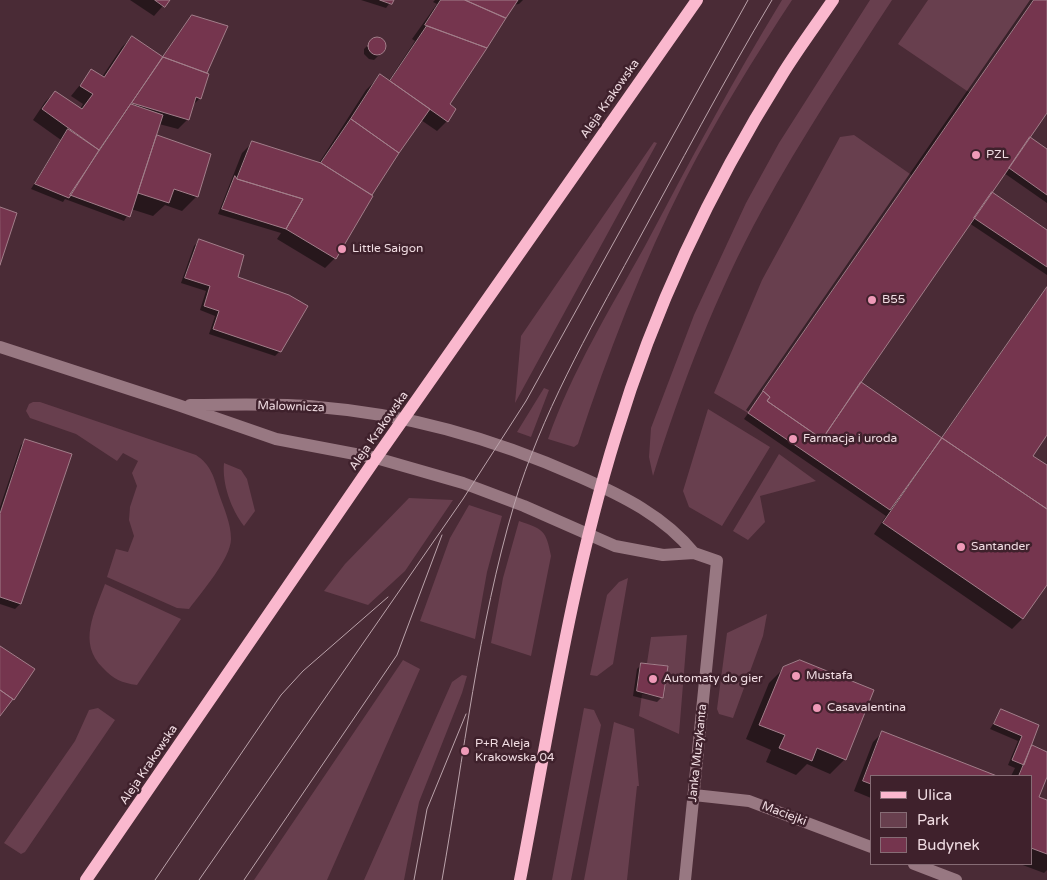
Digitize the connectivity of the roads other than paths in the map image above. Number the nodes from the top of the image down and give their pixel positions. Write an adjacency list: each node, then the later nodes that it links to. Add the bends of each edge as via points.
1 (696, 0): 5 (main road, Aleja Krakowska)
2 (833, 0): 7 (main road, via 782,75 715,192 660,310 626,403)
3 (0, 347): 4 (street, Malownicza)
4 (178, 405): 5 (street, Malownicza, via 314,407); 6 (street, Malownicza, via 288,443)
5 (404, 420): 6 (main road, Aleja Krakowska); 7 (street, Malownicza, via 524,452)
6 (376, 458): 8 (street, Malownicza, via 463,483); 13 (main road, Aleja Krakowska)
7 (602, 486): 8 (main road); 9 (street, Janka Muzykanta, via 672,528)
8 (588, 534): 9 (street, Janka Muzykanta, via 640,553 662,556); 14 (main road)
9 (694, 553): 10 (street, Janka Muzykanta, via 717,561)
10 (694, 795): 11 (street, Maciejki, via 749,801); 15 (street, Janka Muzykanta)
11 (870, 847)
12 (917, 865): 16 (street)
13 (86, 880)
14 (520, 880)
15 (685, 880)
16 (956, 880)

